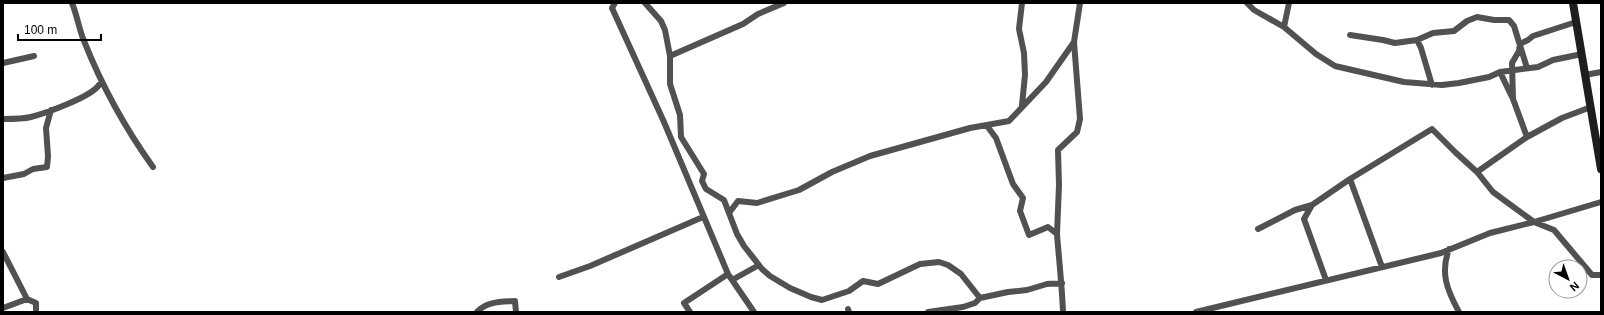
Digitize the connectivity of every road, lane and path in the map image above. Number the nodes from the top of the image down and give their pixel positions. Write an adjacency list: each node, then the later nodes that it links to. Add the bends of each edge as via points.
1 (72, 3): 35 (street, via 97,72 132,138)
2 (615, 3): 43 (street, via 612,8 664,122)
3 (645, 3): 18 (street, via 664,25)
4 (784, 3): 18 (street)
5 (1022, 3): 28 (street, via 1019,30 1025,74)
6 (1080, 3): 14 (street)
7 (1247, 3): 11 (street, via 1254,10)
8 (1289, 3): 11 (street)
9 (1573, 3): 10 (street)
10 (1576, 22): 15 (street, via 1533,36); 16 (street)
11 (1284, 27): 26 (street, via 1316,54 1335,66 1404,82)
12 (1350, 35): 13 (street, via 1395,43)
13 (1417, 40): 15 (street, via 1433,33 1454,31 1477,17 1509,20 1514,26); 26 (street, via 1422,48)
14 (1074, 42): 28 (street, via 1046,82); 47 (street, via 1080,119 1078,132 1058,150)
15 (1520, 44): 20 (street); 21 (street, via 1512,63)
16 (1582, 54): 20 (street); 24 (street)
17 (34, 56): 19 (street)
18 (670, 56): 42 (street, via 669,78 680,115 681,136 704,174 702,181 706,189 724,200)
19 (3, 63)
20 (1527, 68): 21 (street)
21 (1514, 70): 22 (street); 27 (street)
22 (1500, 72): 26 (street, via 1459,83); 27 (street)
23 (1601, 72): 24 (street)
24 (1586, 75): 29 (street)
25 (99, 85): 30 (street, via 89,94)
26 (1432, 85)
27 (1513, 99): 33 (street)
28 (1022, 105): 32 (street, via 1008,121)
29 (1591, 107): 33 (street, via 1562,118); 34 (street)
30 (51, 110): 31 (street, via 30,117); 37 (street, via 46,128 47,167)
31 (3, 119)
32 (987, 126): 42 (street, via 970,128 870,156 799,190 757,202 738,201); 47 (street, via 996,138 1013,184 1023,198 1020,211 1030,235 1048,227)
33 (1526, 137): 36 (street)
34 (1601, 166)
35 (153, 167)
36 (1478, 172): 38 (street, via 1432,129); 45 (street, via 1493,192)
37 (3, 178)
38 (1350, 179): 40 (street); 53 (street)
39 (1601, 202): 45 (street)
40 (1312, 205): 41 (street); 44 (street)
41 (1295, 210): 44 (street); 46 (street)
42 (729, 213): 52 (street, via 737,234)
43 (703, 217): 55 (street); 56 (street)
44 (1304, 219): 57 (street)
45 (1534, 222): 48 (street, via 1490,233); 54 (street, via 1554,230 1592,275)
46 (1258, 228)
47 (1057, 234): 58 (street)
48 (1449, 249): 50 (street); 51 (street)
49 (3, 252): 60 (street)
50 (1432, 255): 51 (street); 53 (street)
51 (1444, 262): 70 (street, via 1447,286)
52 (759, 265): 56 (street); 59 (street, via 770,276 790,288 822,300 849,291 863,281 878,284 920,264 939,262 961,274)
53 (1382, 267): 57 (street)
54 (1601, 275)
55 (559, 277)
56 (730, 277): 65 (street, via 684,303); 66 (street)
57 (1326, 280): 69 (street)
58 (1062, 283): 59 (street); 68 (street)
59 (980, 298): 67 (street, via 976,303 963,307)
60 (27, 299): 61 (street); 62 (street, via 36,303)
61 (3, 308)
62 (36, 312)
63 (478, 312): 64 (street, via 482,306 515,301)
64 (516, 312)
65 (690, 312)
66 (754, 312)
67 (928, 312)
68 (1063, 312)
69 (1196, 312)
70 (1458, 312)

